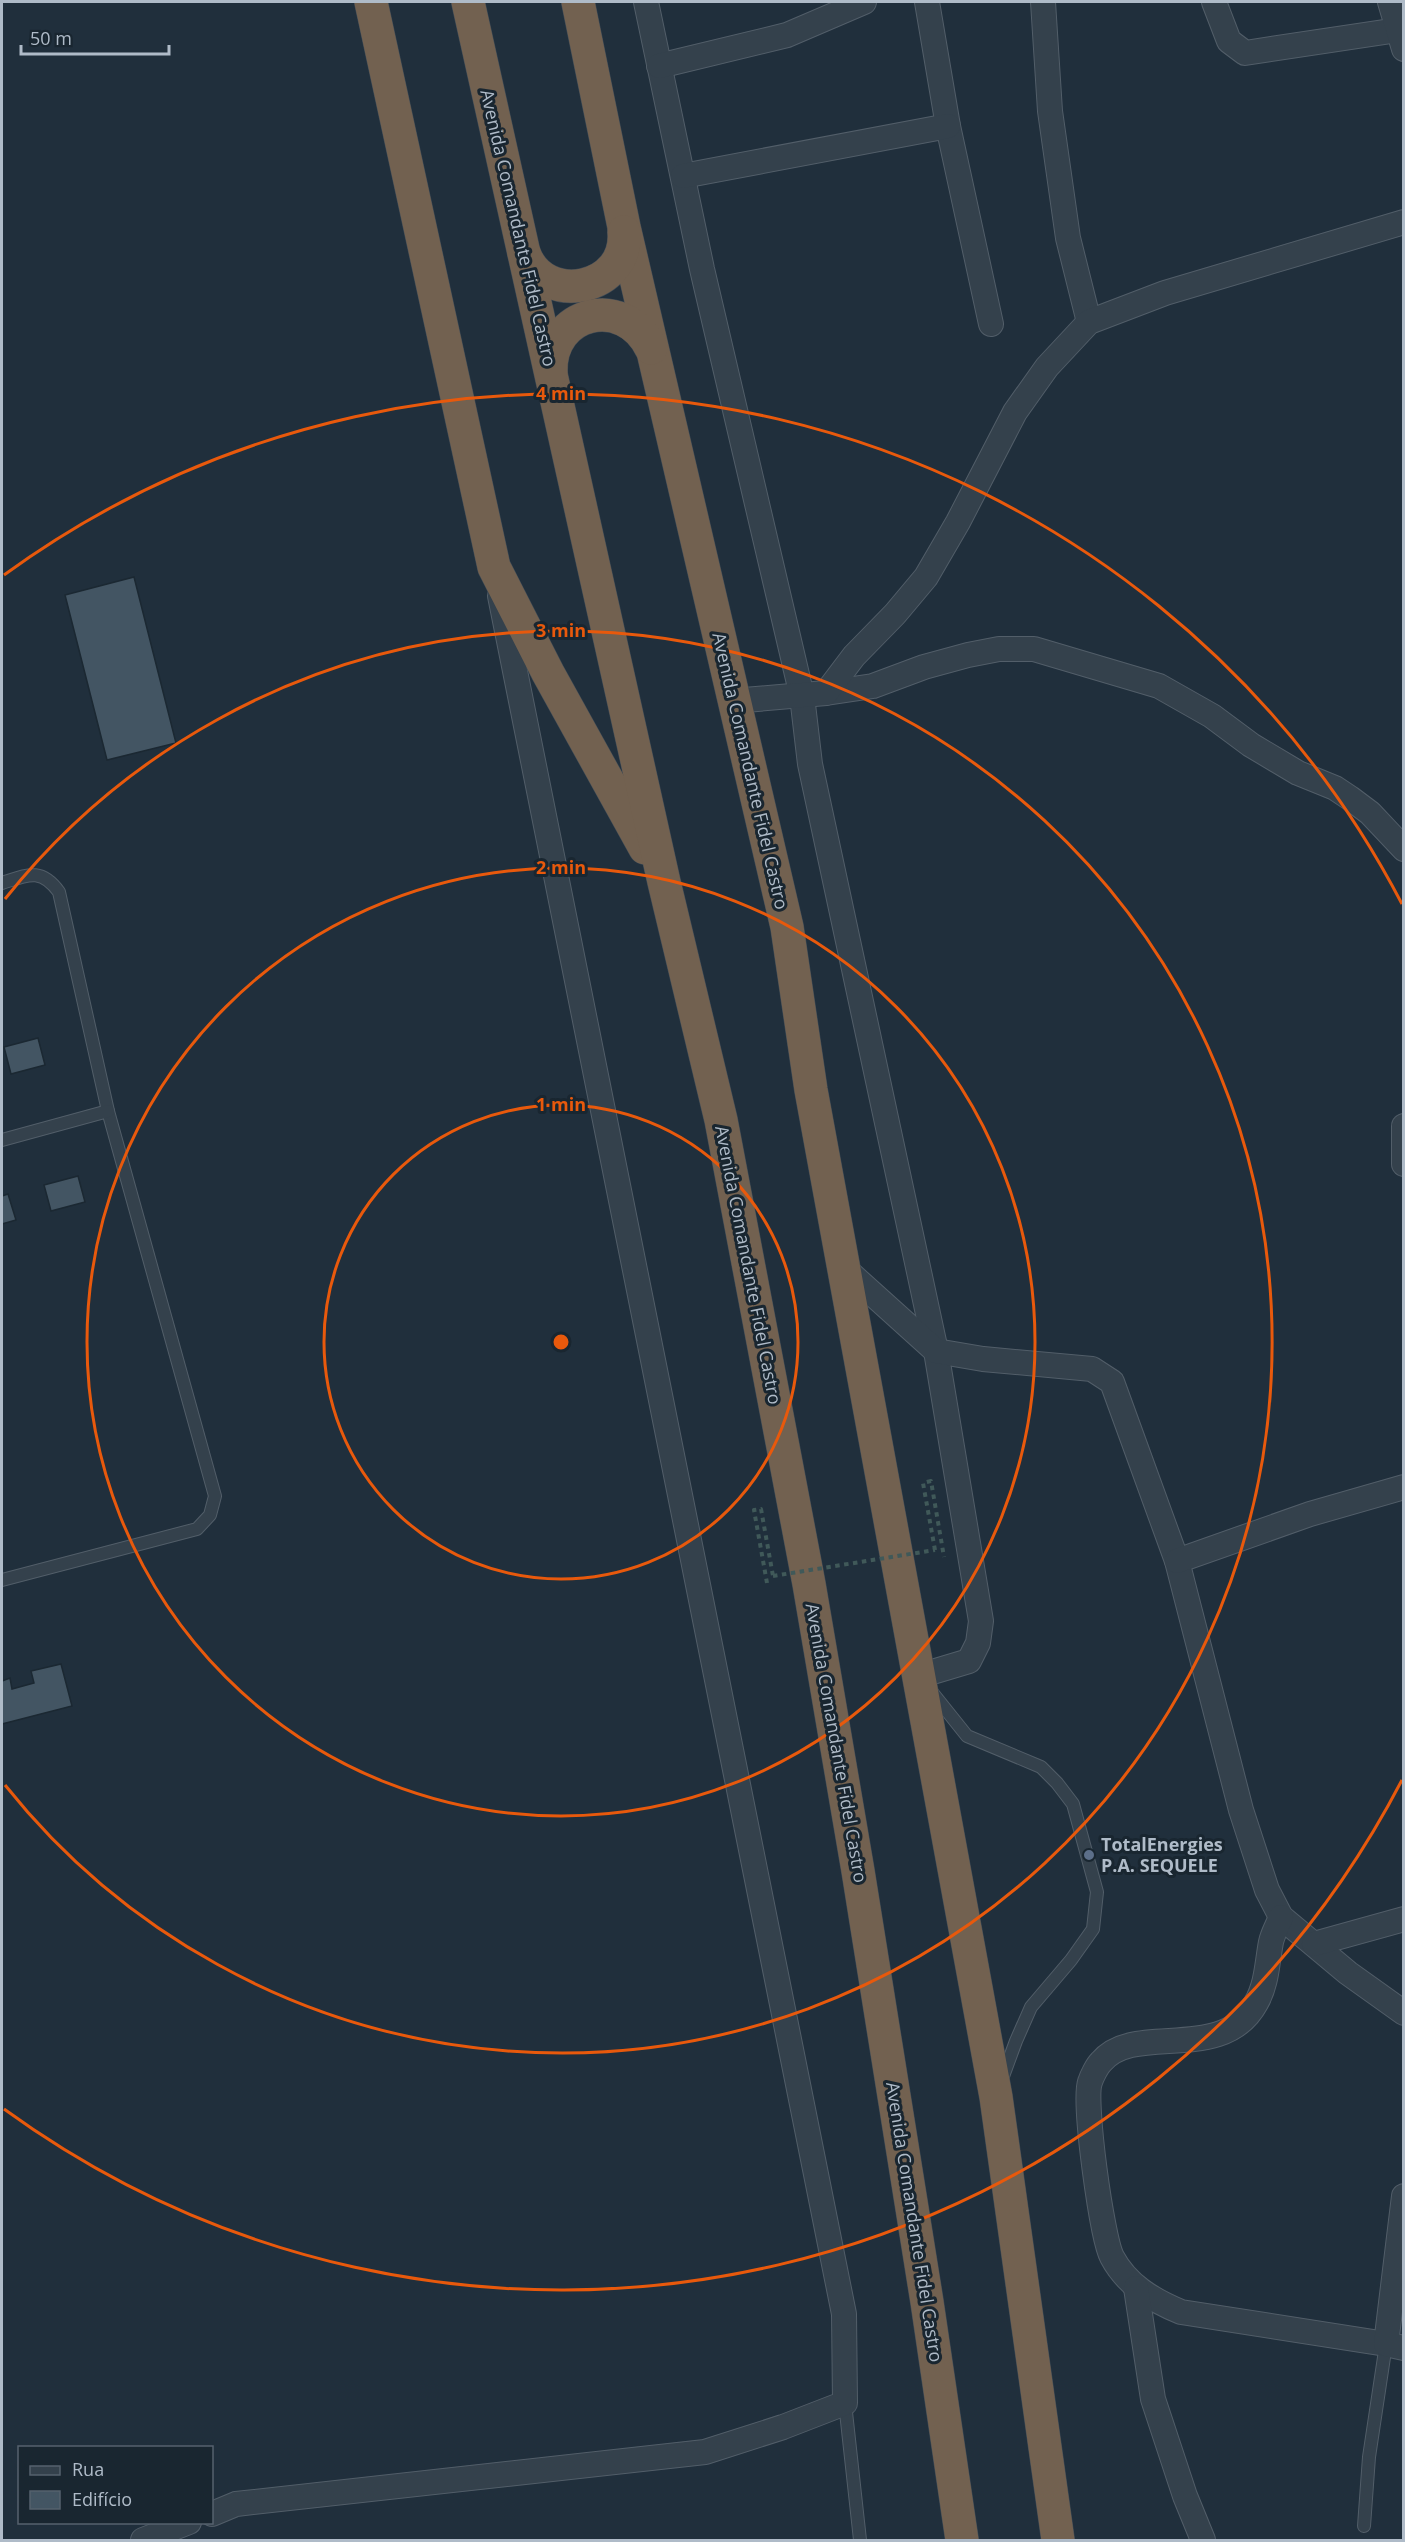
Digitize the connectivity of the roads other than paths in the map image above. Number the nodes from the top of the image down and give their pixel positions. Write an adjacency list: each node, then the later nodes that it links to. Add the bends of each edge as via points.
1 (371, 2): 21 (highway)
2 (468, 2): 16 (highway, Avenida Comandante Fidel Castro)
3 (578, 2): 15 (highway, Avenida Comandante Fidel Castro)
4 (646, 2): 11 (street)
5 (864, 2): 11 (street, via 787,35)
6 (927, 2): 12 (street)
7 (1043, 2): 17 (street, via 1050,111 1068,238)
8 (1214, 2): 10 (street, via 1229,41 1245,52)
9 (1390, 2): 10 (street)
10 (1402, 36)
11 (659, 66): 13 (street)
12 (948, 126): 13 (street); 18 (street)
13 (683, 176): 23 (street)
14 (1404, 222): 17 (street, via 1165,293)
15 (624, 227): 16 (highway, via 624,244 613,268 600,280 583,287 549,282 529,264); 19 (highway, Avenida Comandante Fidel Castro)
16 (523, 249): 20 (highway, Avenida Comandante Fidel Castro)
17 (1089, 322): 22 (street, via 1047,367 1015,412 926,577)
18 (991, 324)
19 (654, 358): 20 (highway, via 647,341 630,323 615,316 590,316 568,327 558,340 552,355); 24 (highway, Avenida Comandante Fidel Castro)
20 (552, 380): 26 (highway, Avenida Comandante Fidel Castro)
21 (494, 567): 26 (highway); 46 (street, via 844,2314)
22 (826, 693): 23 (street); 25 (street, via 873,686 968,655 999,649 1034,649 1159,686 1298,773 1350,798)
23 (802, 696): 24 (street); 33 (street, via 810,764)
24 (734, 701): 32 (highway, Avenida Comandante Fidel Castro, via 787,927 811,1090)
25 (1404, 849)
26 (664, 882): 52 (highway, Avenida Comandante Fidel Castro, via 721,1120 809,1584 893,2084)
27 (2, 883): 28 (lane, via 34,875 44,877 59,892)
28 (108, 1111): 30 (lane); 36 (lane, via 215,1496 210,1515 197,1529)
29 (1404, 1126): 31 (street)
30 (2, 1140)
31 (1403, 1163)
32 (844, 1268): 33 (street); 37 (highway, Avenida Comandante Fidel Castro)
33 (936, 1351): 35 (street, via 1092,1369 1112,1382); 37 (street, via 981,1621 978,1643 969,1661)
34 (1404, 1487): 35 (street, via 1310,1514)
35 (1177, 1561): 38 (street, via 1256,1862)
36 (2, 1580)
37 (919, 1676): 42 (highway, Avenida Comandante Fidel Castro); 42 (lane, via 967,1736 1041,1767 1057,1783 1072,1804 1097,1892 1093,1929 1031,2007)
38 (1281, 1917): 40 (street); 44 (street, via 1256,2004 1240,2022 1212,2037 1120,2049 1101,2061 1089,2082 1090,2137 1110,2254)
39 (1404, 1919): 40 (street)
40 (1314, 1944): 41 (street)
41 (1404, 2013)
42 (996, 2097): 53 (highway, Avenida Comandante Fidel Castro)
43 (1404, 2196): 45 (street)
44 (1136, 2288): 45 (street, via 1181,2312); 54 (street, via 1153,2399)
45 (1395, 2346): 49 (lane, via 1369,2457)
46 (845, 2403): 47 (street, via 705,2451 236,2504); 51 (lane)
47 (213, 2514)
48 (186, 2524): 50 (street)
49 (1364, 2526)
50 (143, 2541)
51 (860, 2541)
52 (962, 2541)
53 (1058, 2541)
54 (1203, 2541)

